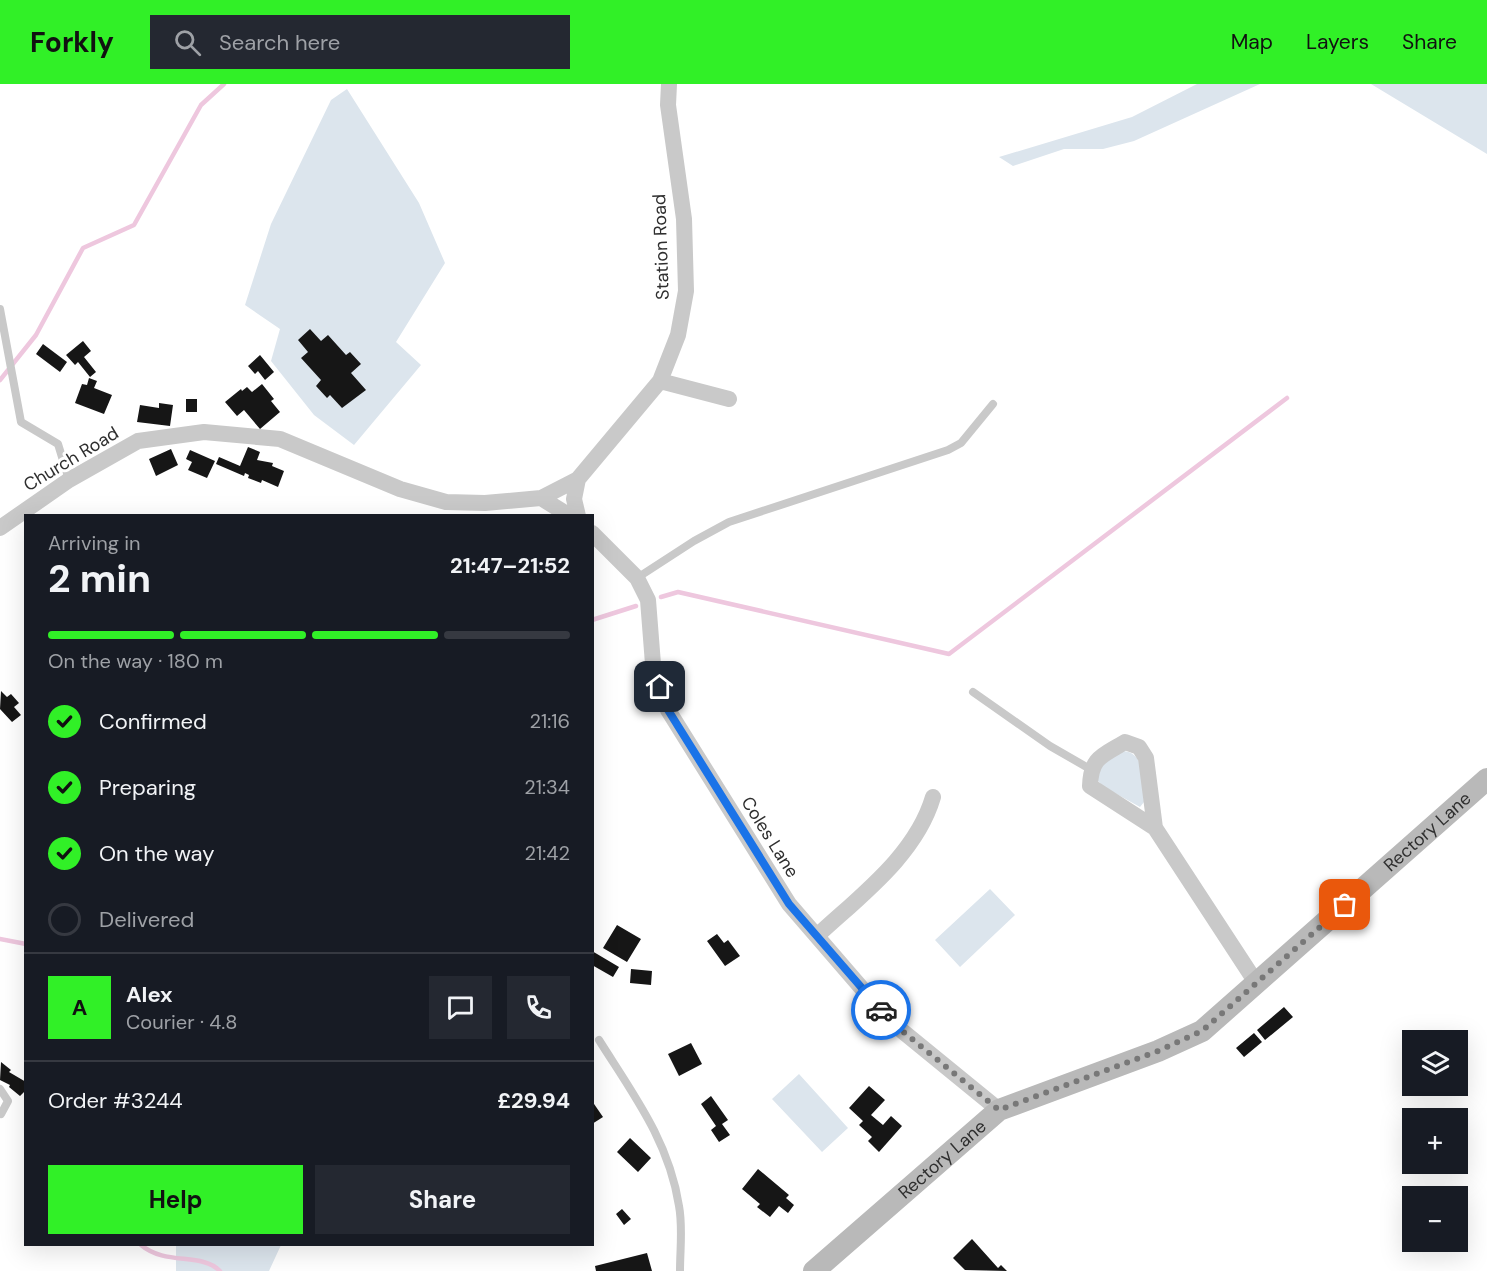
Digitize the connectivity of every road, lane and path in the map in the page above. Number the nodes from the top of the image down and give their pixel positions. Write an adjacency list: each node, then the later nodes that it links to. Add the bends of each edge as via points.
1 (669, 84): 3 (street, Station Road, via 668,105 684,219 686,291 678,335)
2 (0, 309): 7 (lane, via 21,422 58,444)
3 (660, 381): 4 (street); 6 (street, Station Road)
4 (729, 399)
5 (993, 404): 13 (lane, via 961,444 729,522)
6 (578, 479): 8 (street, Station Road); 10 (street, via 574,499)
7 (69, 480): 8 (street, Church Road, via 138,441 204,432 280,439 400,489 446,502); 11 (street, Church Road)
8 (541, 498): 9 (street)
9 (567, 514)
10 (578, 514)
11 (0, 528)
12 (594, 534): 13 (street, Coles Lane)
13 (638, 578): 19 (street, Coles Lane, via 648,600 653,664 668,710 789,904)
14 (972, 692): 15 (lane)
15 (1090, 769): 18 (street, via 1090,786); 18 (street, via 1095,760 1125,742 1139,747 1146,758)
16 (1487, 779): 20 (street, Rectory Lane)
17 (933, 797): 19 (street, via 913,839 873,885)
18 (1155, 828): 20 (street)
19 (818, 935): 23 (street, Coles Lane, via 890,1021)
20 (1257, 984): 23 (street, Rectory Lane, via 1202,1031)
21 (599, 1040): 25 (lane, via 660,1137 680,1214)
22 (0, 1089): 24 (lane, via 8,1101)
23 (999, 1110): 26 (street, Rectory Lane)
24 (1, 1114)
25 (680, 1271)
26 (814, 1271)

